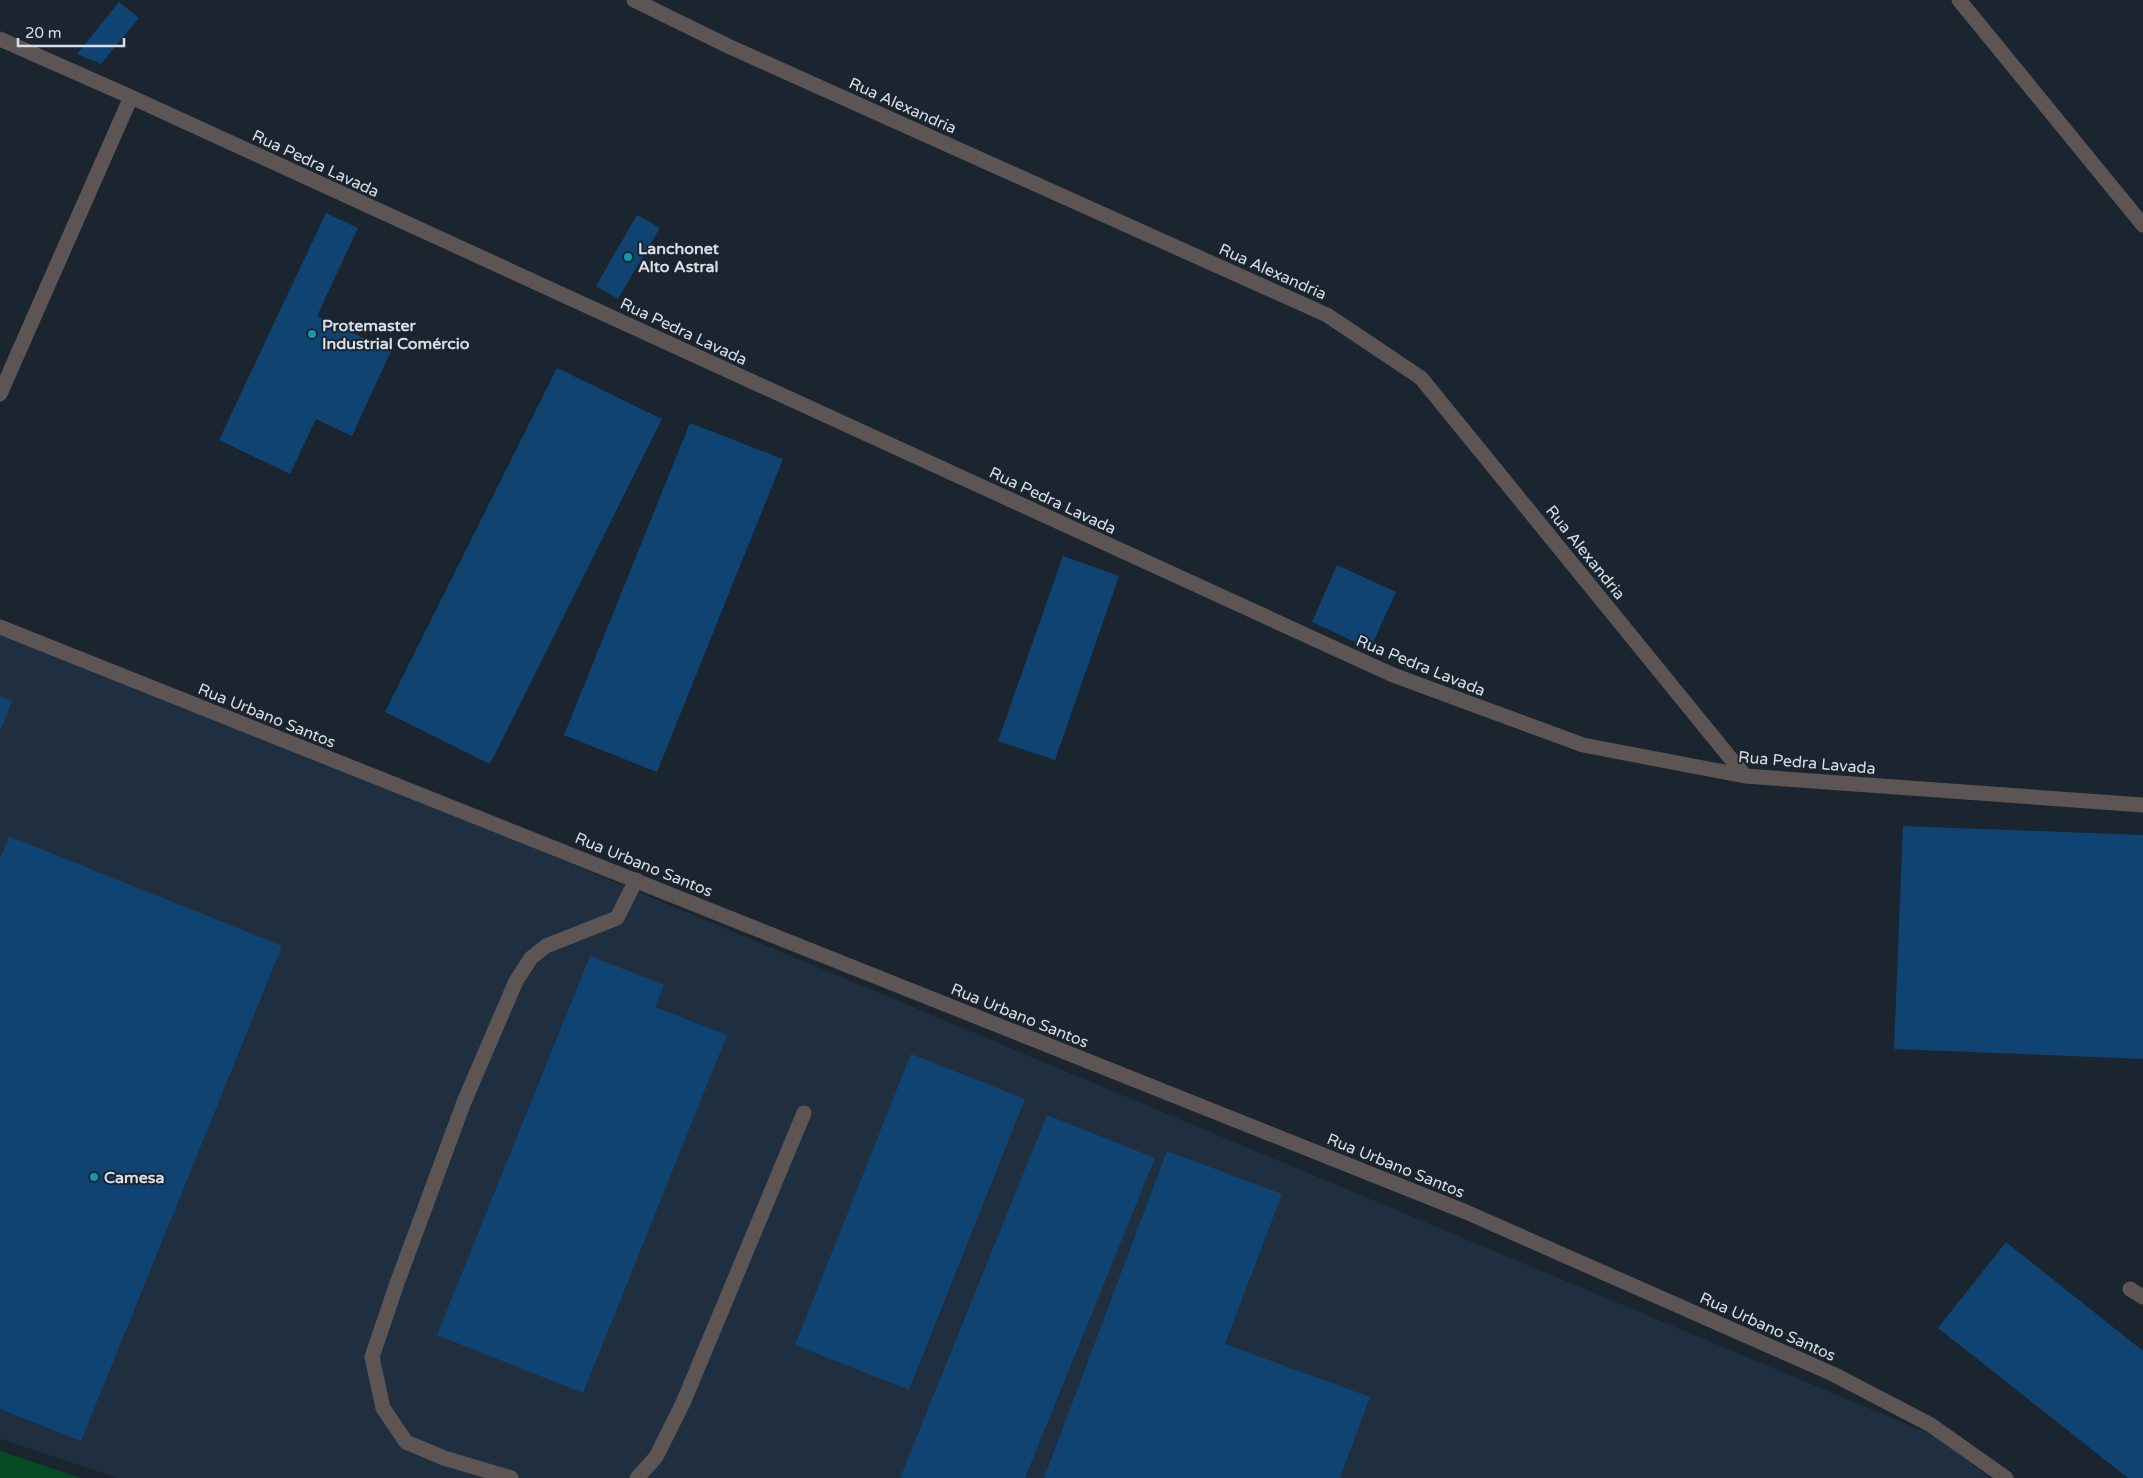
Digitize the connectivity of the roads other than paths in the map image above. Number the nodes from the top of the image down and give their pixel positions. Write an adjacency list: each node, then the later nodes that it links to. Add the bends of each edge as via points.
1 (634, 0): 8 (street, Rua Alexandria, via 746,54 1328,315 1420,378)
2 (1959, 0): 5 (street)
3 (0, 39): 4 (street, Rua Pedra Lavada)
4 (131, 97): 6 (street); 8 (street, Rua Pedra Lavada, via 1392,675 1583,745)
5 (2143, 224)
6 (0, 394)
7 (0, 627): 10 (street, Rua Urbano Santos)
8 (1746, 776): 9 (street, Rua Pedra Lavada)
9 (2143, 805)
10 (636, 880): 14 (street, via 617,918 546,946 531,958 516,981 464,1102 372,1357 383,1408 406,1442 444,1458); 16 (street, Rua Urbano Santos, via 1466,1212 1833,1374 1931,1425)
11 (804, 1113): 15 (street, via 683,1402 656,1457)
12 (2130, 1289): 13 (street)
13 (2143, 1297)
14 (511, 1478)
15 (637, 1478)
16 (2006, 1478)

